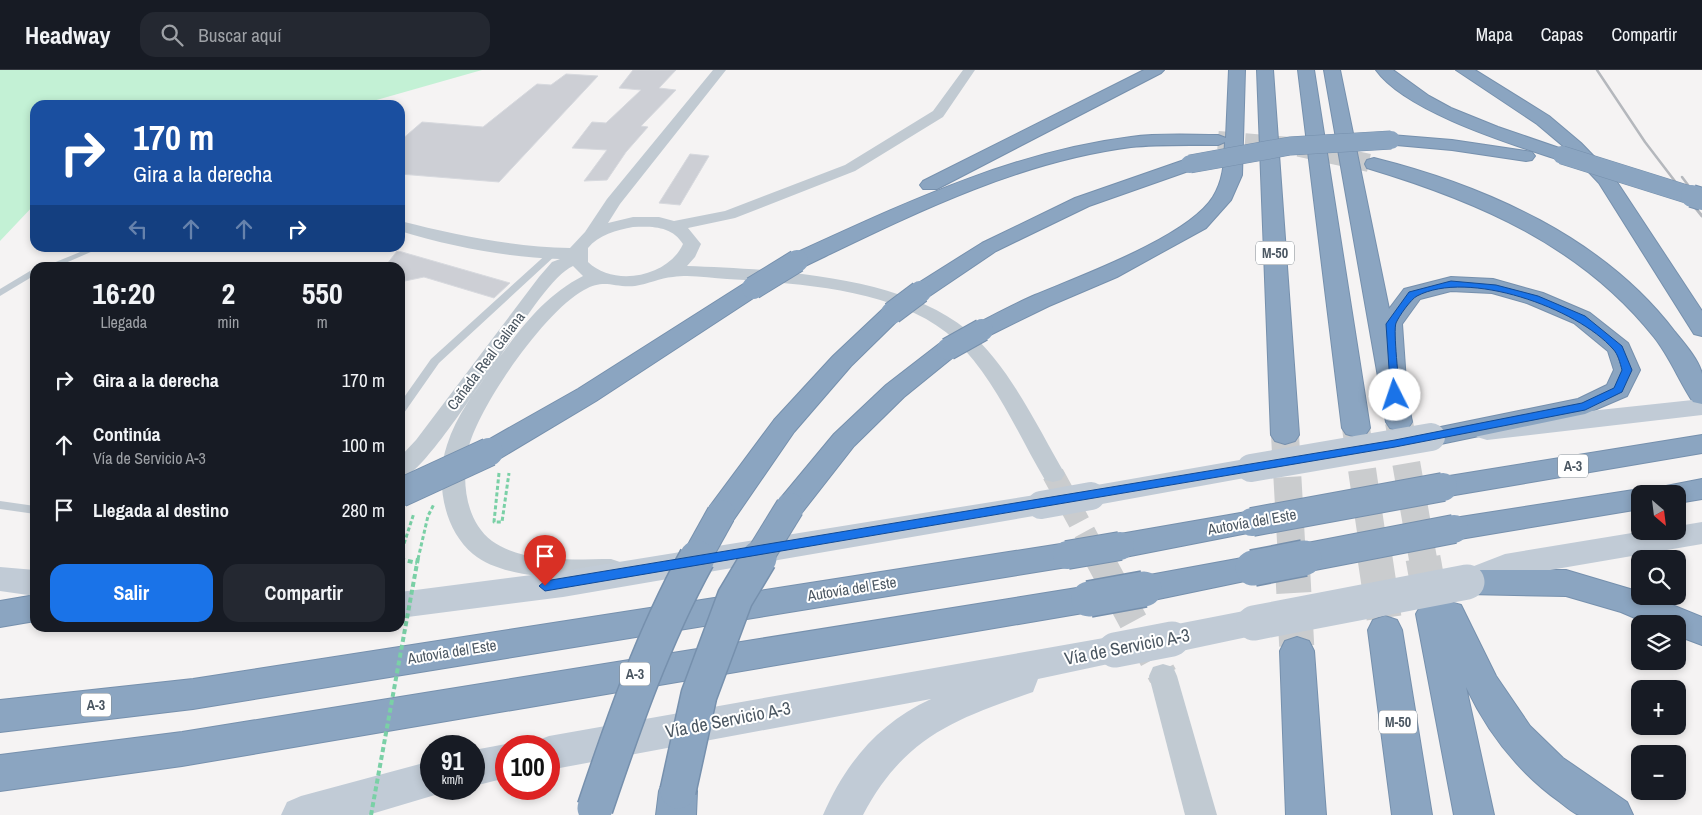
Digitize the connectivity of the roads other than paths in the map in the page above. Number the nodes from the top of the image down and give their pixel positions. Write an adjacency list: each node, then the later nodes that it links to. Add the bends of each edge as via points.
1 (720, 70): 14 (street)
2 (969, 70): 15 (street, via 938,114 850,168)
3 (1156, 70): 24 (highway, via 864,219)
4 (1237, 70): 65 (highway, bridge, via 1233,175 1221,200 1199,224 1110,272 1041,301 948,350 895,391 844,440 790,507 735,598 699,695)
5 (1265, 70): 37 (highway, M-50)
6 (1306, 70): 36 (highway)
7 (1332, 70): 32 (highway)
8 (1384, 70): 11 (highway, via 1410,90 1447,111)
9 (1464, 70): 31 (highway, via 1543,120 1575,147 1606,180)
10 (1218, 140): 24 (highway, via 1131,142 1027,165 944,195)
11 (1565, 159): 13 (highway, bridge); 66 (highway, bridge, via 1391,140 1274,146 1190,164 1074,206 989,247 920,292 892,313 842,361 784,426 720,514 676,596 634,693)
12 (1374, 164): 34 (highway, via 1436,182 1492,204 1579,252 1620,284 1659,326)
13 (1702, 199)
14 (614, 202): 16 (street, via 620,217); 19 (street)
15 (729, 215): 17 (street); 20 (street)
16 (633, 222): 17 (street); 19 (street, via 603,229)
17 (673, 226): 20 (street, via 687,234)
18 (405, 228): 22 (street, via 438,238)
19 (591, 236): 23 (street)
20 (691, 249): 26 (street, via 682,263); 27 (street)
21 (86, 252): 25 (lane)
22 (553, 254): 23 (street); 33 (lane, via 435,361)
23 (578, 255): 29 (street, via 580,264); 40 (street, Cañada Real Galiana, via 558,266 545,281)
24 (797, 261): 43 (highway, bridge, via 587,395 490,463)
25 (60, 262)
26 (669, 271): 27 (street); 29 (street, via 625,280)
27 (728, 273): 41 (street, via 830,285 882,295 933,315 960,334 992,369)
28 (30, 274): 30 (lane)
29 (597, 276): 49 (street, Cañada Real Galiana, via 558,298 535,323 475,410 458,445 454,476 457,508 462,524 482,547 505,559 545,568)
30 (0, 293)
31 (1702, 329)
32 (1395, 395): 35 (highway); 38 (highway, via 1390,324 1412,294 1451,284 1493,286 1535,298 1582,318 1619,348 1627,370 1618,390 1585,406)
33 (405, 404)
34 (1697, 404): 38 (main road)
35 (1399, 422)
36 (1356, 428)
37 (1285, 435)
38 (1431, 437): 49 (main road, bridge)
39 (1702, 444): 61 (highway, Autovía del Este / A-3, bridge, via 1067,555 192,694)
40 (405, 466)
41 (1053, 474)
42 (1702, 489): 44 (highway)
43 (405, 491)
44 (1686, 492)
45 (1631, 500): 63 (highway, A-3, bridge, via 1454,529 1089,599 182,750)
46 (0, 505): 47 (lane)
47 (30, 509)
48 (1702, 533): 52 (main road, Vía de Servicio A-3, via 1505,566)
49 (642, 569): 53 (main road, via 563,584)
50 (0, 579): 51 (main road)
51 (30, 582)
52 (1467, 582): 57 (highway, via 1566,583 1630,602); 58 (main road, Vía de Servicio A-3, bridge)
53 (405, 604)
54 (30, 609): 55 (highway)
55 (0, 614)
56 (1385, 630): 71 (highway, M-50)
57 (1702, 631)
58 (1115, 650): 62 (main road, Vía de Servicio A-3); 68 (main road, via 971,697 908,731 874,764 847,804)
59 (1297, 651): 70 (highway)
60 (1163, 676): 69 (street)
61 (0, 716)
62 (560, 752)
63 (0, 774)
64 (420, 782): 67 (main road)
65 (677, 803)
66 (594, 812)
67 (301, 815)
68 (844, 815)
69 (1201, 815)
70 (1306, 815)
71 (1412, 815)
72 (1474, 815): 73 (highway, via 1441,614 1501,718 1530,754 1559,779)
73 (1613, 815)

